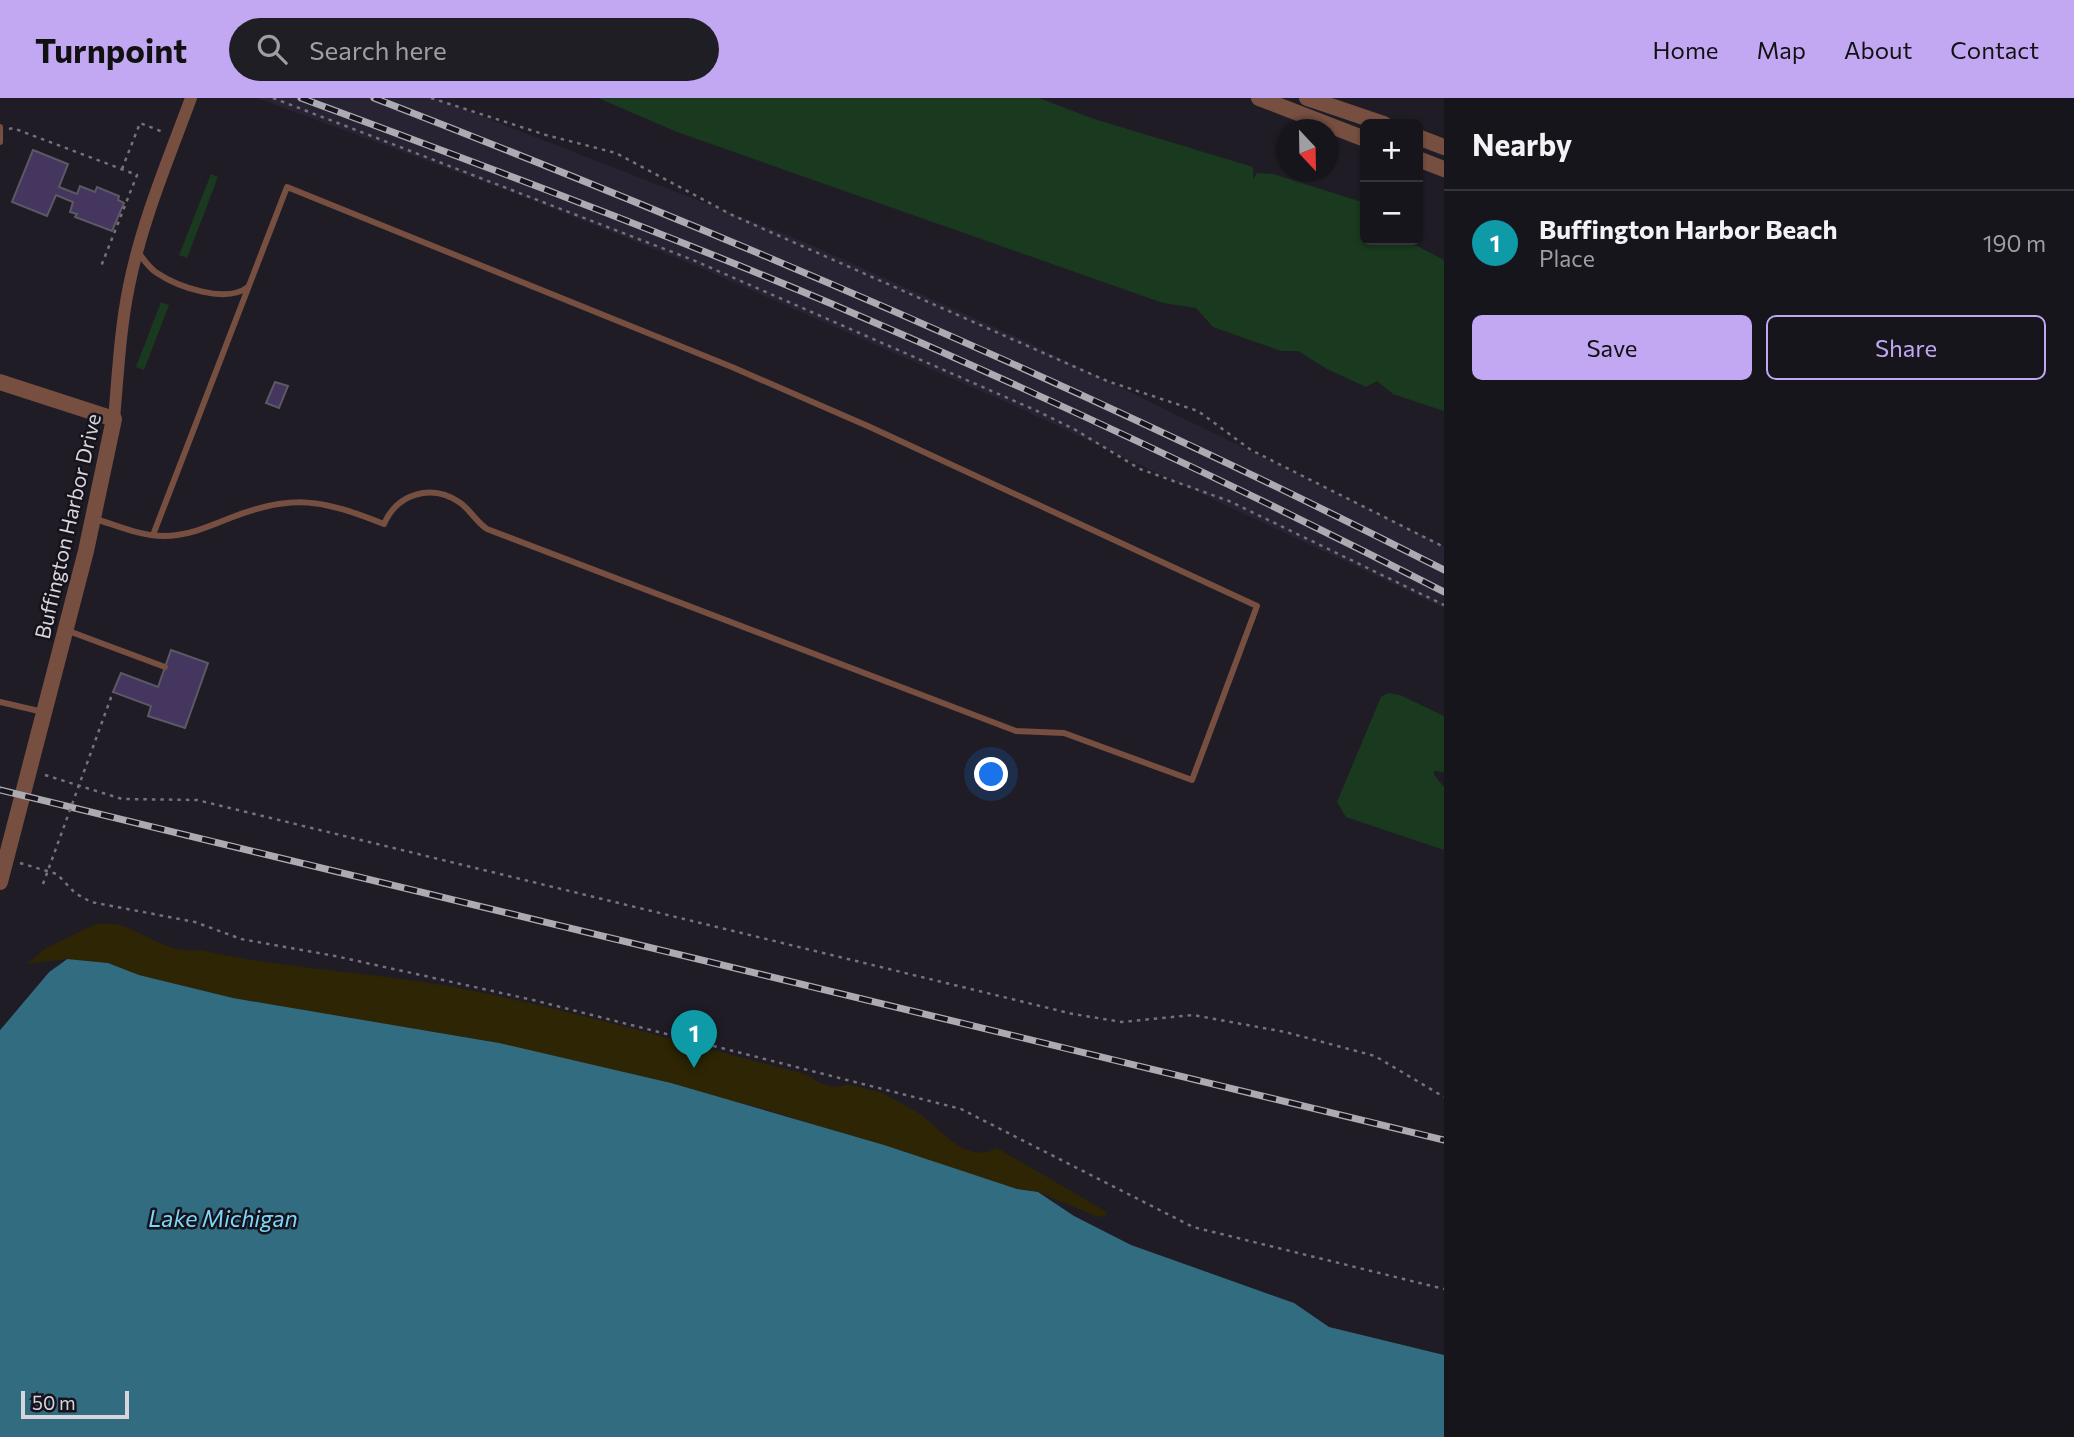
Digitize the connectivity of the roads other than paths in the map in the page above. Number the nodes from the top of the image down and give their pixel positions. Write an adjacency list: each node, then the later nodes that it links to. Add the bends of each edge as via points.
1 (191, 98): 14 (street, Buffington Harbor Drive)
2 (1259, 98): 8 (street)
3 (1307, 98): 5 (street)
4 (1333, 98): 6 (street)
5 (1370, 119)
6 (1375, 119)
7 (1, 129): 10 (lane)
8 (1360, 137)
9 (1423, 139): 11 (street)
10 (0, 142)
11 (1444, 147)
12 (1423, 161): 13 (street)
13 (1444, 169)
14 (137, 251): 15 (lane, via 156,273 214,295 229,296); 17 (street, Buffington Harbor Drive, via 128,289)
15 (249, 286): 19 (lane); 19 (lane, via 287,187 732,367 1257,606 1192,780 1064,733 1016,731 487,529 446,494 424,492 403,499 384,524 331,504 295,500 255,508 194,532)
16 (0, 382): 17 (street)
17 (114, 419): 18 (street, Buffington Harbor Drive)
18 (93, 518): 19 (lane); 20 (street, Buffington Harbor Drive)
19 (153, 535)
20 (66, 630): 21 (lane); 23 (street, Buffington Harbor Drive)
21 (165, 667)
22 (0, 702): 23 (lane)
23 (45, 713): 24 (street, Buffington Harbor Drive)
24 (0, 882)

